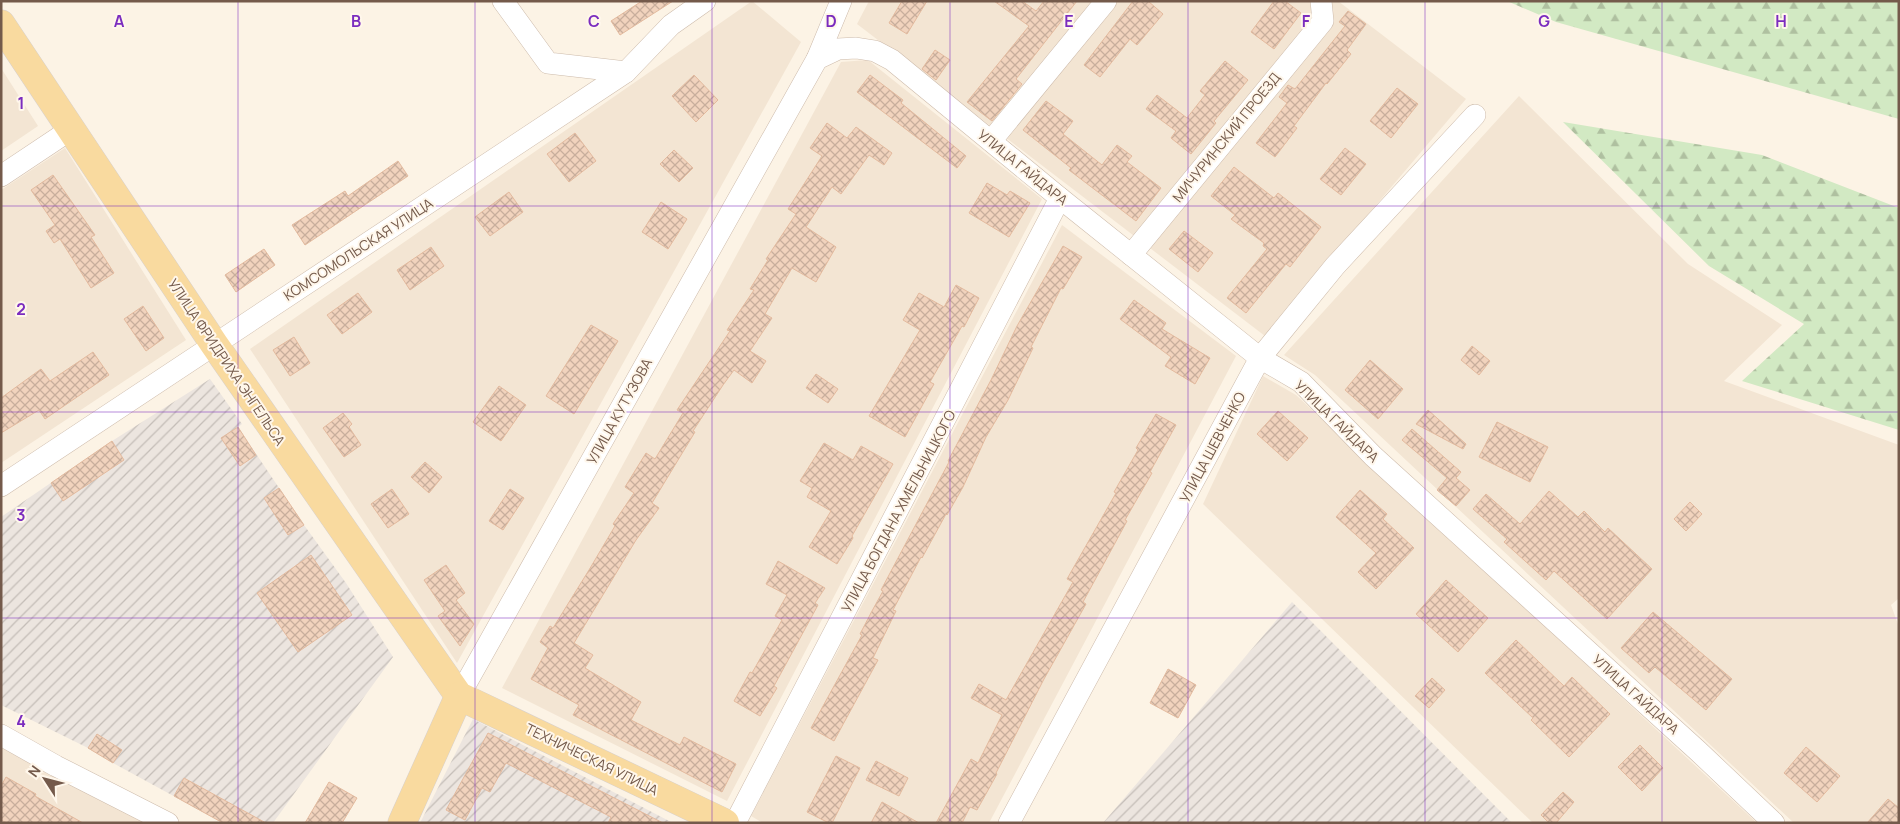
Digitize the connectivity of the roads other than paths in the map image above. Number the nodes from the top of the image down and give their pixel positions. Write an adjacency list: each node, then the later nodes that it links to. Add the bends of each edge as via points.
1 (503, 1): 8 (street, via 548,63)
2 (705, 1): 8 (street, КОМСОМОЛЬСКАЯ УЛИЦА, via 671,25)
3 (841, 1): 7 (street, УЛИЦА КУТУЗОВА)
4 (1106, 1): 11 (street)
5 (1322, 11): 14 (street, МИЧУРИНСКИЙ ПРОЕЗД)
6 (1, 24): 10 (main road, УЛИЦА ФРИДРИХА ЭНГЕЛЬСА)
7 (817, 59): 11 (street, УЛИЦА ГАЙДАРА, via 838,49 875,51 892,60); 18 (street, УЛИЦА КУТУЗОВА)
8 (626, 72): 15 (street, КОМСОМОЛЬСКАЯ УЛИЦА)
9 (1475, 115): 16 (street, УЛИЦА ШЕВЧЕНКО, via 1335,266)
10 (70, 130): 12 (street); 15 (main road, УЛИЦА ФРИДРИХА ЭНГЕЛЬСА)
11 (991, 141): 13 (street, УЛИЦА ГАЙДАРА)
12 (1, 176)
13 (1060, 198): 14 (street, УЛИЦА ГАЙДАРА); 23 (street, УЛИЦА БОГДАНА ХМЕЛЬНИЦКОГО)
14 (1131, 255): 16 (street, УЛИЦА ГАЙДАРА)
15 (214, 344): 17 (street, КОМСОМОЛЬСКАЯ УЛИЦА); 18 (main road, УЛИЦА ФРИДРИХА ЭНГЕЛЬСА)
16 (1260, 358): 24 (street, УЛИЦА ШЕВЧЕНКО); 25 (street, УЛИЦА ГАЙДАРА, via 1301,382 1373,456)
17 (1, 486)
18 (459, 696): 21 (main road, УЛИЦА КУТУЗОВА); 22 (main road, ТЕХНИЧЕСКАЯ УЛИЦА)
19 (1, 734): 20 (street)
20 (168, 823)
21 (402, 823)
22 (725, 823)
23 (735, 823)
24 (1009, 823)
25 (1774, 823)

